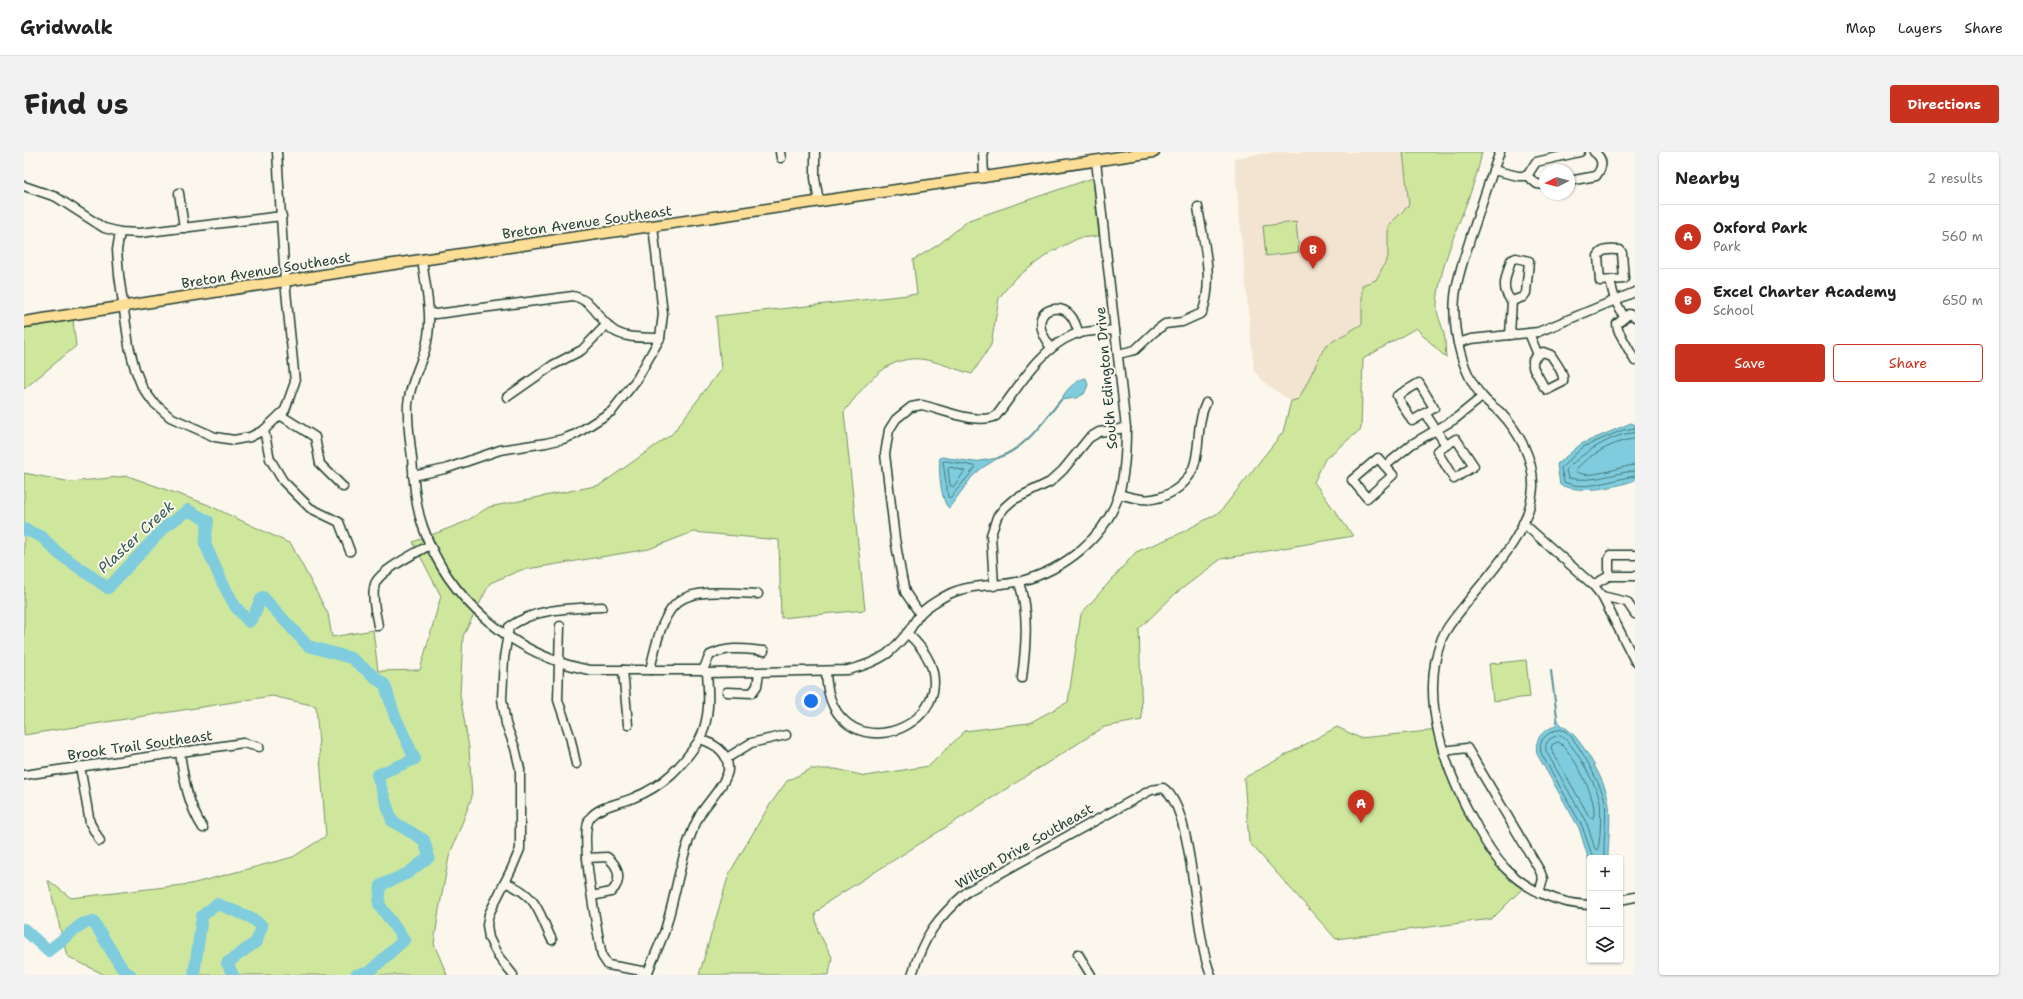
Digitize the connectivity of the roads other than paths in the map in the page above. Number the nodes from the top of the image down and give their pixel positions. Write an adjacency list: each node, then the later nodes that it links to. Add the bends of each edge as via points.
1 (277, 152): 18 (street)
2 (815, 152): 16 (street, via 815,178)
3 (983, 152): 11 (street)
4 (1154, 152): 8 (main road, Breton Avenue Southeast)
5 (1500, 152): 9 (street)
6 (1580, 152): 10 (street, via 1536,162)
7 (1594, 152): 12 (street, via 1600,158 1601,170 1596,176)
8 (1096, 161): 11 (main road, Breton Avenue Southeast); 34 (street, South Edington Drive)
9 (1493, 170): 10 (street); 39 (street, via 1460,271 1455,297)
10 (1527, 176): 13 (street)
11 (984, 178): 16 (main road, Breton Avenue Southeast)
12 (1575, 180)
13 (1539, 184)
14 (24, 186): 21 (street, via 56,197 104,228)
15 (179, 193): 20 (street)
16 (819, 202): 19 (main road, Breton Avenue Southeast)
17 (1198, 207): 41 (street, via 1209,286 1208,299 1202,313 1182,322 1165,324 1135,350)
18 (282, 216): 20 (street); 23 (street)
19 (653, 226): 22 (main road, Breton Avenue Southeast); 38 (street, via 663,314)
20 (184, 228): 21 (street, via 140,233)
21 (120, 232): 28 (street, via 117,254)
22 (422, 260): 23 (main road, Breton Avenue Southeast); 29 (street, South Edington Drive)
23 (285, 281): 28 (main road, Breton Avenue Southeast); 48 (street, via 294,382 285,410)
24 (1610, 281): 24 (street, via 1600,281 1598,256 1602,251 1620,250 1624,277 1621,280); 26 (street)
25 (1635, 292): 26 (street)
26 (1615, 300): 30 (street); 35 (street, via 1538,332)
27 (1512, 301): 27 (street, via 1504,285 1511,260 1516,258 1529,261 1526,293); 37 (street)
28 (123, 306): 32 (main road, Breton Avenue Southeast); 50 (street, via 134,369 142,387 160,410 215,437 234,440 250,437)
29 (430, 313): 33 (street, via 573,296 588,303); 54 (street, South Edington Drive, via 425,350 411,387 408,403)
30 (1624, 316): 31 (street, via 1629,314); 43 (street, via 1618,322 1618,330)
31 (1635, 317)
32 (24, 322)
33 (607, 324): 38 (street, via 623,335); 44 (street, via 582,350)
34 (1115, 330): 36 (street); 41 (street, South Edington Drive)
35 (1529, 333): 37 (street); 42 (street)
36 (1078, 334): 40 (street, via 1073,334); 40 (street, via 1072,317 1067,312 1052,309 1045,312 1041,319 1041,331)
37 (1510, 334): 39 (street)
38 (660, 338): 54 (street, via 637,379 612,411 576,434 546,443 500,450 445,469)
39 (1458, 343): 45 (street, via 1468,374)
40 (1051, 348): 69 (street, via 1037,362 996,416 976,420 922,405 900,415 888,430 885,454 895,539 905,592)
41 (1118, 354): 49 (street, South Edington Drive)
42 (1538, 355): 42 (street, via 1533,360 1532,367 1544,388 1547,390 1563,382 1564,378 1551,355 1543,352)
43 (1635, 361)
44 (507, 397)
45 (1482, 397): 51 (street, via 1455,419); 57 (street, via 1500,413 1523,443 1531,467 1533,488)
46 (1206, 403): 56 (street, via 1201,416 1196,463 1184,484 1155,500 1137,500)
47 (1425, 413): 47 (street, via 1412,421 1397,396 1419,383 1434,408); 51 (street)
48 (280, 415): 50 (street); 55 (street, via 315,437 320,464)
49 (1126, 428): 56 (street, South Edington Drive, via 1126,455); 65 (street, via 1099,432 1089,438 1050,482 1013,500 1005,507 997,517 992,536)
50 (264, 430): 59 (street, via 270,459 283,481 310,508 339,522)
51 (1435, 430): 52 (street); 53 (street, via 1412,444)
52 (1446, 445): 52 (street, via 1456,439 1474,466 1454,479 1437,451)
53 (1385, 466): 53 (street, via 1393,475 1367,498 1352,480 1378,458)
54 (414, 476): 58 (street, South Edington Drive, via 416,505)
55 (342, 487)
56 (1119, 494): 63 (street, South Edington Drive, via 1109,518 1093,538 1069,559 1041,575)
57 (1523, 523): 64 (street); 89 (street, via 1515,540 1443,637 1435,663 1434,695)
58 (430, 545): 71 (street, via 407,557 376,581 374,606); 74 (street, South Edington Drive, via 462,596)
59 (350, 551)
60 (1635, 555): 61 (street, via 1611,555)
61 (1609, 576): 62 (street); 64 (street)
62 (1635, 576)
63 (1019, 582): 65 (street, South Edington Drive); 83 (street, via 1025,601 1027,622)
64 (1593, 585): 67 (street)
65 (994, 586): 69 (street, South Edington Drive, via 975,586 949,594)
66 (758, 594): 79 (street, via 711,592 682,598 666,616 656,642)
67 (1602, 596): 70 (street, via 1627,602); 76 (street)
68 (602, 607): 74 (street, via 547,611 529,615 509,627)
69 (920, 614): 73 (street, South Edington Drive)
70 (1635, 614)
71 (378, 626)
72 (560, 626): 77 (street)
73 (907, 633): 81 (street, South Edington Drive, via 886,654 865,665); 81 (street, via 928,656 933,670 933,691 924,712 908,726 891,732 869,733 850,724 839,716 829,699)
74 (508, 637): 77 (street, South Edington Drive, via 522,646); 98 (street, via 502,699 506,724 519,764 520,849)
75 (764, 651): 80 (street, via 730,648 721,650 710,655)
76 (1635, 661)
77 (560, 662): 78 (street, South Edington Drive, via 589,670); 92 (street, via 558,700)
78 (623, 670): 79 (street, South Edington Drive); 85 (street)
79 (650, 670): 80 (street, South Edington Drive)
80 (705, 672): 82 (street, South Edington Drive); 87 (street, via 709,702 705,728)
81 (826, 672): 82 (street, South Edington Drive)
82 (759, 673): 84 (street, via 757,686 752,693)
83 (1022, 678)
84 (727, 692)
85 (628, 725)
86 (786, 735): 91 (street, via 750,743)
87 (700, 739): 91 (street, via 710,742); 97 (street, via 671,776 634,798 594,814 586,826)
88 (259, 747): 90 (street, Brook Trail Southeast, via 243,743)
89 (1443, 752): 99 (street, via 1464,804 1486,842 1506,869); 99 (street, via 1467,748 1540,871 1543,879)
90 (180, 753): 93 (street, Brook Trail Southeast); 95 (street, via 193,814)
91 (727, 758): 106 (street, via 728,772 701,814 687,846 664,932)
92 (576, 764)
93 (80, 766): 94 (street, Brook Trail Southeast); 96 (street, via 90,823)
94 (24, 775)
95 (203, 828)
96 (100, 841)
97 (587, 858): 100 (street); 100 (street, via 607,857 616,865 618,874 618,883 611,892)
98 (505, 882): 104 (street, via 530,896); 107 (street, via 486,925 498,956)
99 (1539, 893): 103 (street, via 1567,902)
100 (592, 896): 106 (street, via 604,962)
101 (1635, 897): 102 (street)
102 (1623, 899)
103 (1587, 905)
104 (552, 940)
105 (1078, 954): 109 (street)
106 (647, 974)
107 (512, 975)
108 (912, 975): 110 (street, Wilton Drive Southeast, via 928,933 946,910 968,890 1151,790 1163,788 1171,796 1184,829 1199,927)
109 (1091, 975)
110 (1211, 975)

